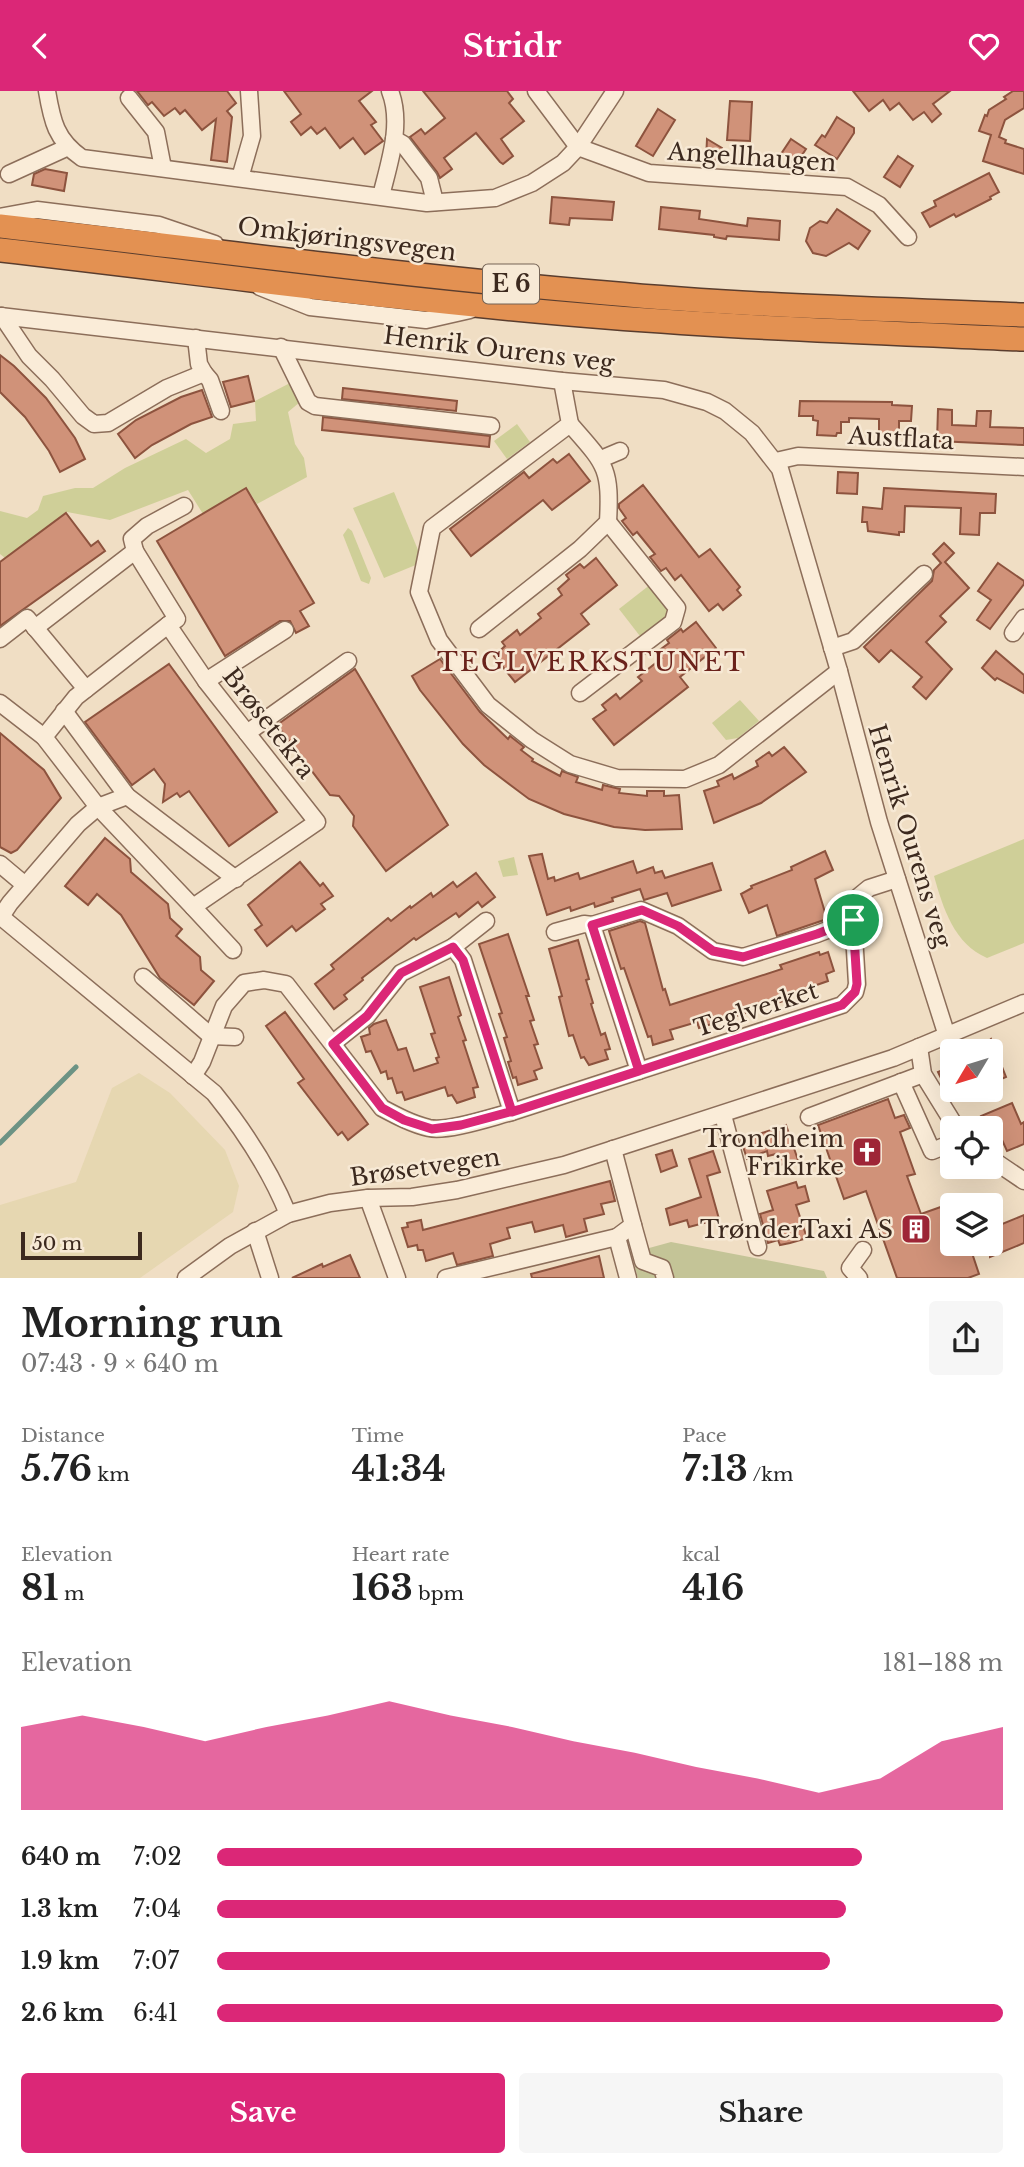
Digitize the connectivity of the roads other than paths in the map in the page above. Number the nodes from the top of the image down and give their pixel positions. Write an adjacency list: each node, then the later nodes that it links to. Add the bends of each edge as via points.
1 (47, 91): 9 (street, via 52,122)
2 (249, 91): 12 (street, via 252,136)
3 (390, 91): 7 (street, via 395,103)
4 (536, 91): 8 (street)
5 (615, 91): 8 (street)
6 (129, 98): 10 (street, via 156,132)
7 (394, 139): 13 (street); 14 (street, via 429,178)
8 (578, 147): 14 (street, via 532,183 495,198); 17 (street, Angellhaugen, via 649,173 847,187 878,205)
9 (66, 148): 10 (street, via 82,158); 11 (street)
10 (163, 168): 12 (street)
11 (9, 174)
12 (240, 178): 13 (street)
13 (381, 196): 14 (street)
14 (435, 202)
15 (0, 217): 19 (street, via 37,209 159,225)
16 (0, 226): 19 (highway, Omkjøringsvegen / E 6)
17 (908, 237)
18 (0, 250): 23 (highway, Omkjøringsvegen / E 6, via 489,306 741,327)
19 (244, 254): 20 (highway, Omkjøringsvegen / E 6, via 609,294)
20 (1024, 315)
21 (1, 316): 22 (street, Henrik Ourens veg); 25 (street, via 29,356 94,424 108,423)
22 (196, 338): 24 (street, Henrik Ourens veg); 25 (street)
23 (1024, 339)
24 (281, 347): 26 (street, Henrik Ourens veg); 29 (street, via 315,406)
25 (204, 373): 27 (street)
26 (562, 381): 28 (street); 32 (street, Henrik Ourens veg, via 664,390 707,402 738,420)
27 (222, 411)
28 (570, 424): 31 (street); 47 (street, via 432,528 419,592 439,640 488,705 570,764 617,778 685,779 719,765)
29 (491, 426)
30 (620, 451): 31 (street)
31 (601, 459): 35 (street, via 610,487)
32 (776, 461): 33 (street, Austflata, via 797,456); 45 (street, Henrik Ourens veg)
33 (1024, 467)
34 (184, 506): 36 (street, via 132,539)
35 (608, 522): 41 (street); 50 (street, via 677,608 673,622)
36 (135, 551): 39 (street, via 177,619); 40 (street)
37 (924, 575): 45 (street, via 853,641)
38 (1024, 618): 43 (street)
39 (168, 625): 48 (street, Brøsetekra); 49 (street)
40 (35, 628): 44 (street, via 27,618); 49 (street)
41 (479, 629)
42 (285, 630): 48 (street)
43 (1013, 633)
44 (0, 639)
45 (832, 648): 47 (street, Henrik Ourens veg)
46 (348, 660): 53 (street)
47 (839, 671): 59 (street, Henrik Ourens veg)
48 (205, 681): 53 (street, Brøsetekra)
49 (86, 689): 52 (street)
50 (580, 693)
51 (0, 703): 54 (street)
52 (64, 711): 54 (street); 55 (street)
53 (247, 733): 58 (street, Brøsetekra, via 317,822)
54 (44, 737): 56 (street)
55 (127, 796): 56 (street); 58 (street)
56 (98, 807): 60 (street); 61 (street)
57 (0, 864): 60 (street)
58 (236, 879): 61 (street, Brøsetekra)
59 (897, 879): 63 (street, Teglverket, via 869,888 852,902); 72 (street, Henrik Ourens veg)
60 (25, 885): 62 (street)
61 (193, 907): 68 (street)
62 (0, 917): 78 (street)
63 (853, 920): 65 (street, via 743,957 713,951 678,926 642,910); 76 (street, Teglverket, via 857,984 842,1005)
64 (486, 921): 67 (street)
65 (592, 925): 66 (street); 76 (street)
66 (555, 932)
67 (453, 947): 74 (street, via 401,973 367,1016); 80 (street, via 463,960)
68 (233, 950)
69 (142, 977): 71 (street)
70 (1024, 1003): 72 (street, Brøsetvegen)
71 (211, 1036): 73 (street); 74 (street, Teglverket, via 225,1006 244,983 264,980 286,984); 78 (street, Teglverket)
72 (947, 1036): 75 (street, Brøsetvegen)
73 (235, 1037)
74 (333, 1044): 80 (street, Teglverket, via 382,1108 404,1120 432,1129)
75 (919, 1047): 77 (street); 81 (street, Brøsetvegen)
76 (639, 1071): 80 (street, Teglverket)
77 (923, 1074): 79 (street); 82 (street)
78 (193, 1076): 89 (street, via 230,1113 280,1193)
79 (901, 1082): 83 (street); 84 (street, via 932,1151)
80 (512, 1112)
81 (723, 1115): 85 (street, Brøsetvegen); 93 (street)
82 (949, 1116)
83 (809, 1117)
84 (940, 1148)
85 (613, 1149): 88 (street, Brøsetvegen, via 457,1190); 90 (street)
86 (1003, 1167): 87 (street)
87 (1024, 1181)
88 (368, 1198): 89 (street, Brøsetvegen); 97 (street)
89 (288, 1214): 91 (street, Brøsetvegen)
90 (633, 1224): 92 (street); 100 (street, via 643,1261 662,1268)
91 (255, 1231): 95 (street, Brøsetvegen); 96 (street)
92 (617, 1237): 98 (street); 99 (street)
93 (758, 1247)
94 (863, 1250): 101 (street, via 850,1268)
95 (194, 1276)
96 (270, 1278)
97 (397, 1278)
98 (446, 1278)
99 (628, 1278)
100 (665, 1278)
101 (859, 1278)

